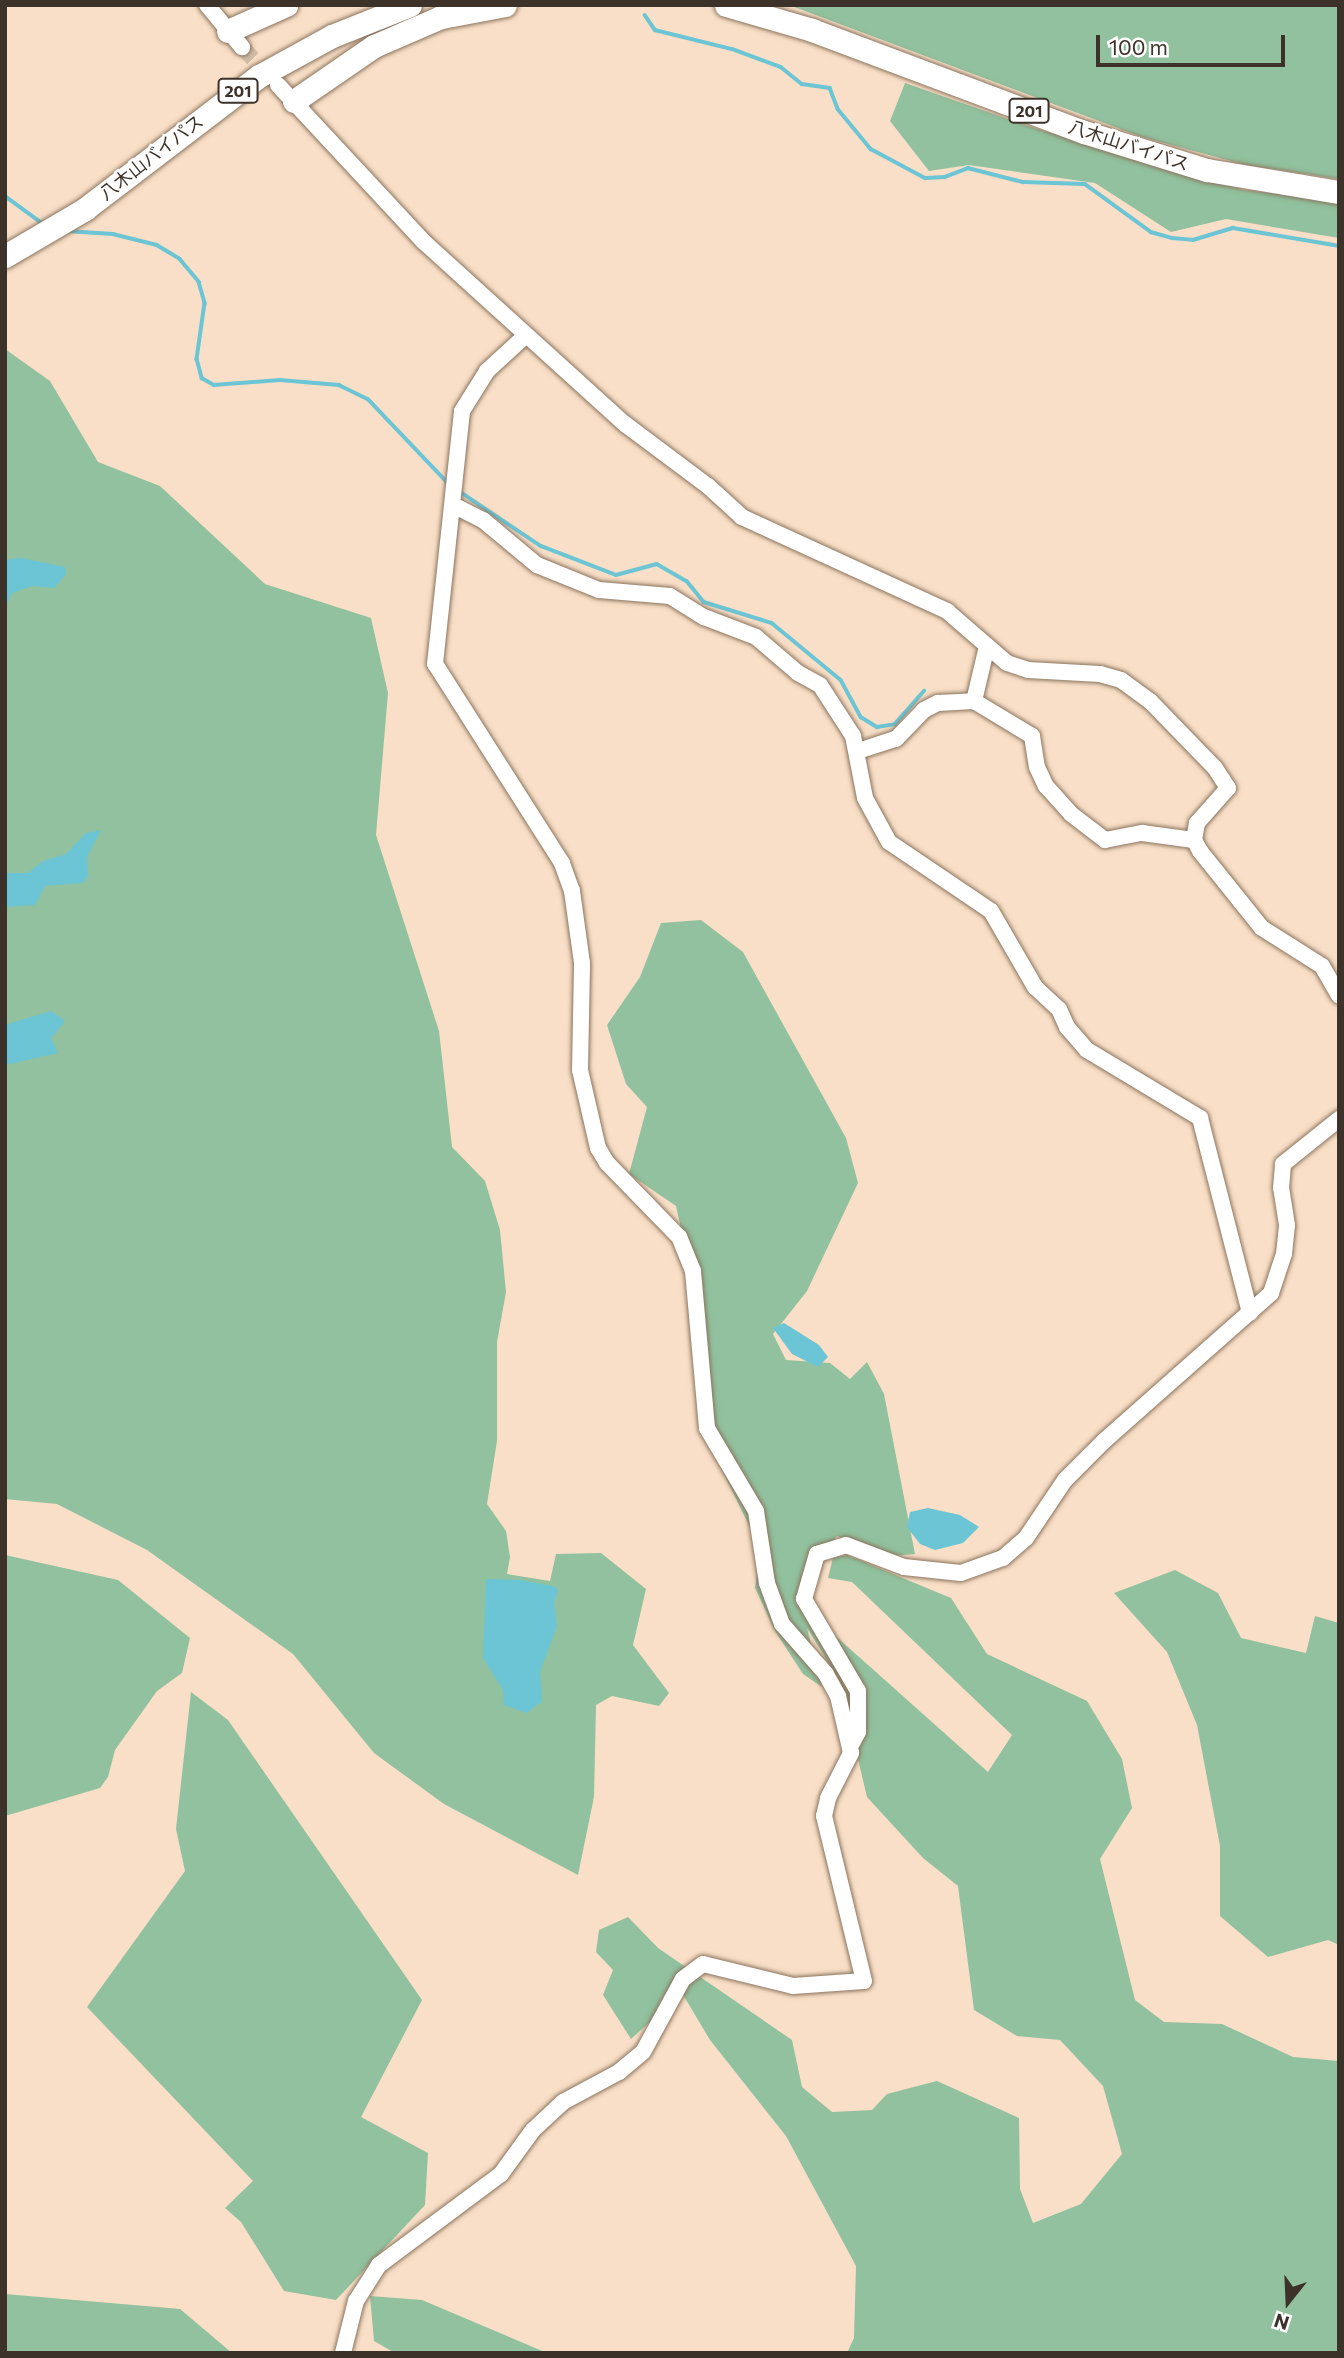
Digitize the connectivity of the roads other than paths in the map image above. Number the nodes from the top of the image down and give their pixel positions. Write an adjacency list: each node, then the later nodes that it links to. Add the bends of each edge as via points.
1 (207, 5): 7 (street)
2 (286, 5): 7 (highway)
3 (410, 5): 10 (highway, 八木山バイパス / 201, via 331,36 259,76 85,209)
4 (505, 5): 8 (highway, via 441,17)
5 (712, 5): 6 (highway, 八木山バイパス)
6 (733, 7): 9 (highway, 八木山バイパス / 201, via 1182,162 1290,187)
7 (235, 39)
8 (286, 93): 11 (street, via 424,242)
9 (1339, 192)
10 (5, 256)
11 (525, 336): 12 (street, via 469,393 462,411); 13 (street, via 625,424 708,485 742,517 947,611)
12 (453, 505): 15 (street, via 482,520 537,565 599,590 670,596 704,617 756,637 798,673 820,685); 20 (street, via 435,664 565,872 582,963 580,1070 598,1148 679,1237 693,1271 707,1428 756,1511 767,1583 782,1625 826,1674 838,1696)
13 (987, 646): 14 (street); 16 (street, via 1007,663 1028,670 1076,670 1121,680 1150,701 1215,768 1228,788 1198,823)
14 (974, 701): 15 (street, via 938,703 923,710 896,738); 16 (street, via 1032,736 1037,767 1046,786 1105,840 1142,833)
15 (858, 751): 19 (street, via 865,798 890,842 908,859 991,911 1035,987 1059,1009 1067,1027 1087,1049 1200,1118)
16 (1194, 840): 17 (street, via 1255,919 1322,966)
17 (1339, 995)
18 (1339, 1119): 19 (street, via 1283,1164 1284,1254 1271,1293)
19 (1250, 1313): 20 (street, via 1104,1441 1065,1480 1041,1520 1003,1558 983,1569 935,1573 904,1567 846,1545 817,1554 804,1599 858,1691 858,1732)
20 (851, 1745): 21 (street, via 824,1816 864,1981 793,1986 703,1964 683,1979 643,2052 619,2072 563,2102 533,2130 501,2174 379,2266 356,2301)
21 (343, 2353)

